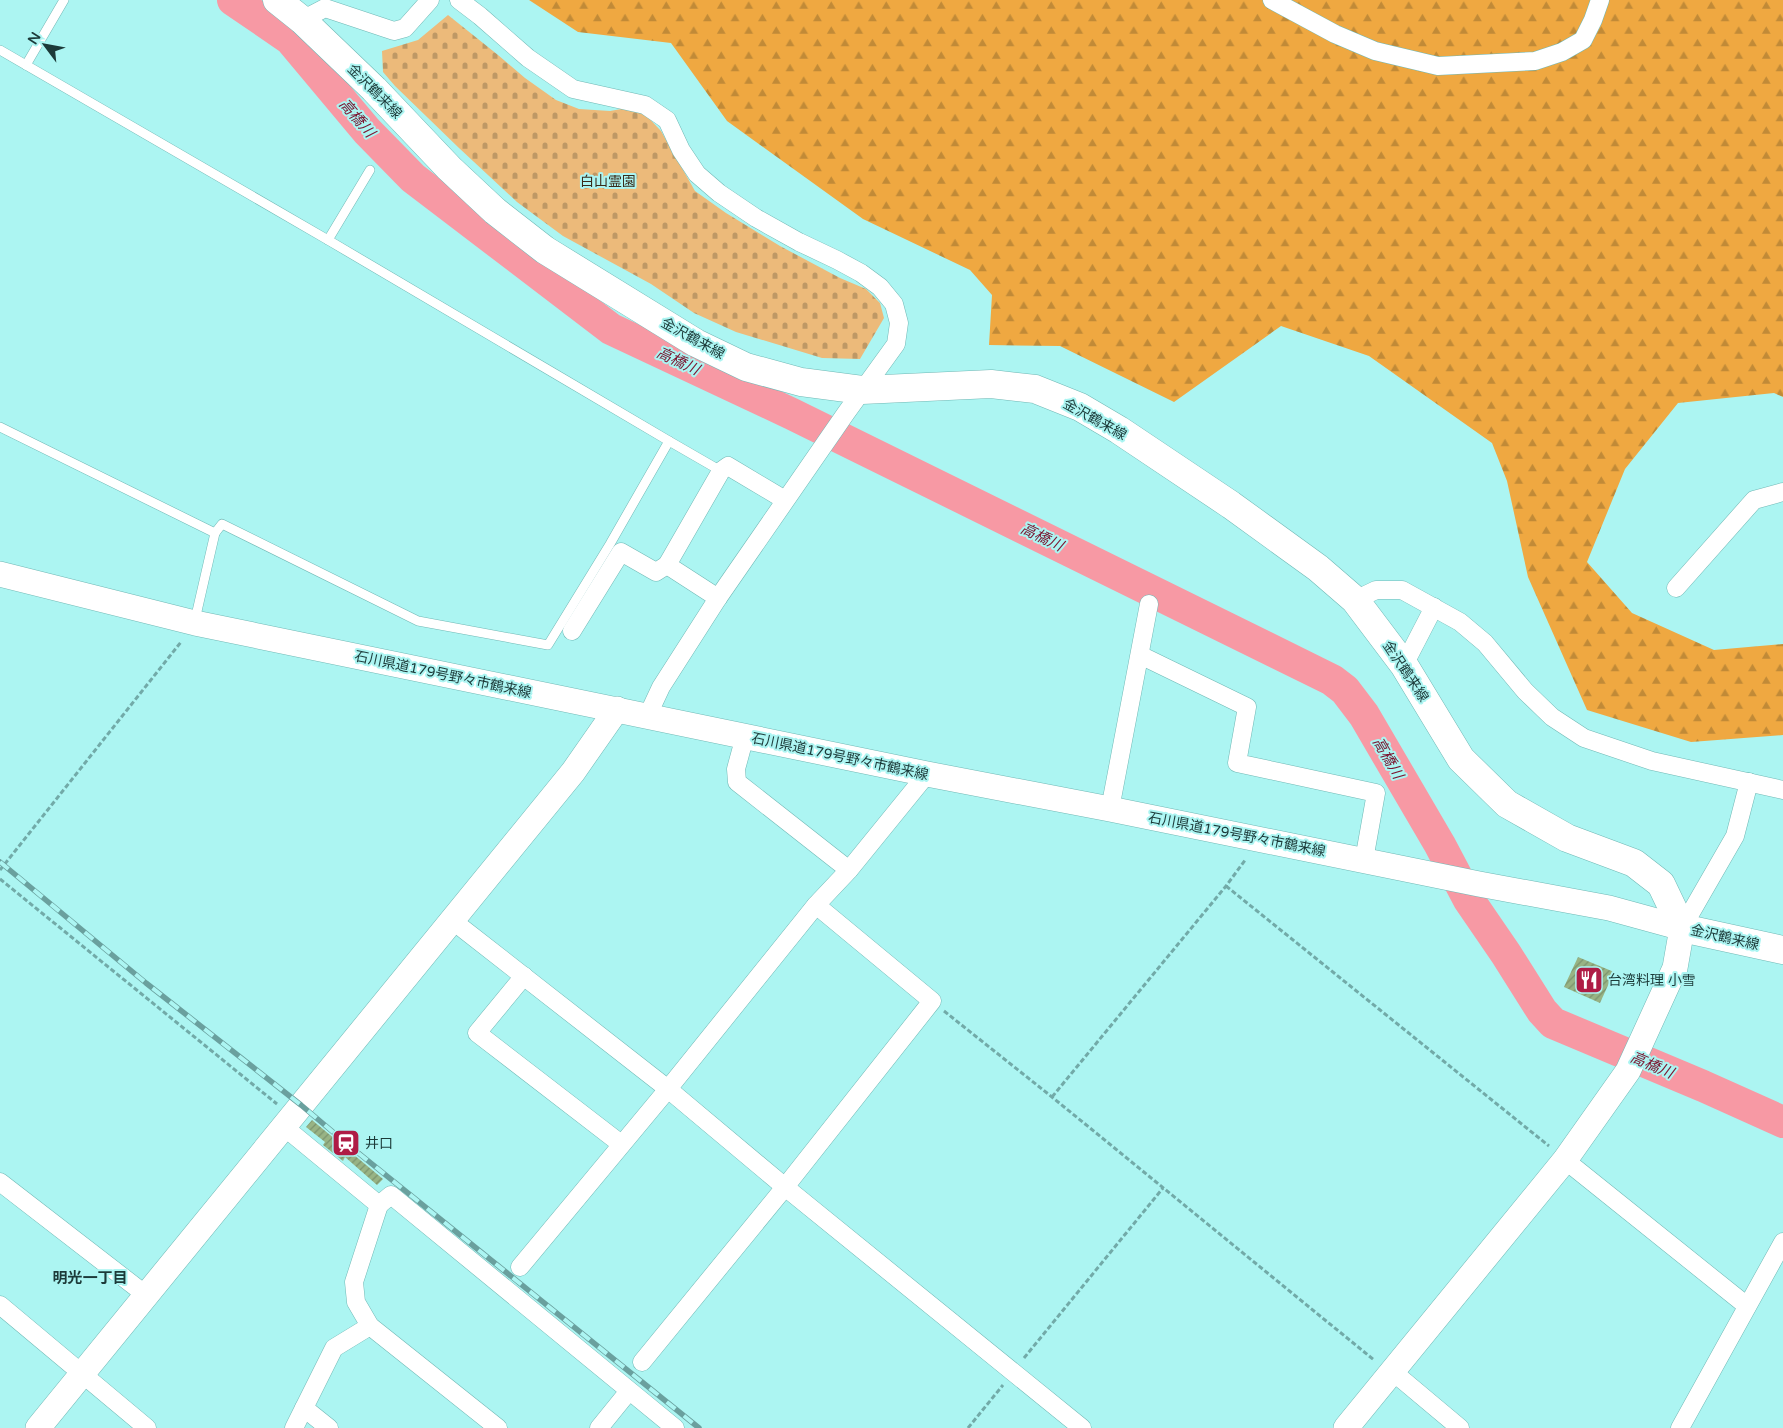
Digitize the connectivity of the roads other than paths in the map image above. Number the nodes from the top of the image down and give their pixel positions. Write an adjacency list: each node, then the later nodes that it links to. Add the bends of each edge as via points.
1 (64, 0): 9 (lane)
2 (277, 0): 7 (main road, 金沢鶴来線)
3 (430, 0): 7 (street, via 405,28 394,32 325,8)
4 (459, 0): 12 (street, via 528,58 573,89 645,104 667,120 697,174 720,193 756,218 861,273 880,287 894,304 899,323 896,344)
5 (1272, 0): 6 (street, via 1335,34 1375,51 1438,66 1535,61 1562,52 1583,40)
6 (1600, 0)
7 (302, 20): 12 (main road, 金沢鶴来線, via 449,168 495,211 545,250 696,343 746,367 801,382)
8 (0, 50): 9 (lane)
9 (26, 65): 11 (lane)
10 (370, 170): 11 (lane)
11 (328, 240): 14 (lane)
12 (862, 390): 17 (street); 23 (main road, 金沢鶴来線, via 991,384 1034,389 1080,407 1231,505 1318,568)
13 (0, 427): 18 (lane)
14 (669, 441): 15 (lane); 18 (lane, via 548,645 418,620 222,524)
15 (721, 471): 17 (street, via 728,466); 19 (street)
16 (1783, 492): 21 (street, via 1754,500)
17 (785, 500): 22 (street)
18 (216, 533): 26 (lane)
19 (667, 565): 22 (street); 27 (street, via 656,572 621,552)
20 (0, 574): 26 (main road, 石川県道179号野々市鶴来線)
21 (1676, 588)
22 (718, 598): 31 (street, via 661,687)
23 (1355, 600): 25 (street, via 1376,590 1402,590); 29 (main road, 金沢鶴来線)
24 (1150, 604): 28 (street)
25 (1434, 607): 29 (street); 34 (street, via 1460,622 1485,643 1525,691 1552,716 1584,738 1652,761)
26 (195, 623): 30 (main road, 石川県道179号野々市鶴来線)
27 (572, 631)
28 (1140, 655): 36 (street); 37 (street, via 1248,708 1237,763 1376,793)
29 (1404, 665): 41 (main road, 金沢鶴来線, via 1461,758 1507,804 1567,838 1634,863 1661,884)
30 (618, 709): 31 (main road, 石川県道179号野々市鶴来線); 40 (main road, via 573,772)
31 (647, 717): 32 (main road, 石川県道179号野々市鶴来線)
32 (745, 736): 33 (main road, 石川県道179号野々市鶴来線); 38 (street, via 736,769 737,782)
33 (927, 774): 36 (main road, 石川県道179号野々市鶴来線); 38 (street)
34 (1749, 782): 35 (street); 41 (street, via 1735,836)
35 (1783, 790)
36 (1110, 809): 37 (main road, 石川県道179号野々市鶴来線)
37 (1364, 860): 41 (main road, 石川県道179号野々市鶴来線, via 1610,908)
38 (849, 870): 39 (street)
39 (816, 905): 44 (street); 49 (street, via 932,1001)
40 (453, 921): 43 (street); 45 (main road)
41 (1682, 928): 42 (main road, 金沢鶴来線); 47 (main road, via 1675,968 1634,1059)
42 (1783, 950)
43 (524, 976): 44 (street); 46 (street, via 477,1033)
44 (668, 1089): 46 (street); 49 (street)
45 (287, 1121): 50 (street); 53 (main road)
46 (621, 1144): 52 (street)
47 (1566, 1160): 55 (street); 58 (main road)
48 (0, 1182): 53 (street)
49 (785, 1188): 57 (street); 70 (street)
50 (379, 1205): 56 (street, via 354,1282 356,1302); 60 (street, via 390,1195)
51 (1783, 1242): 55 (street)
52 (520, 1267)
53 (146, 1295): 59 (main road)
54 (0, 1304): 59 (street)
55 (1747, 1306): 62 (street)
56 (370, 1326): 61 (street, via 334,1348); 67 (street)
57 (642, 1362)
58 (1391, 1372): 71 (main road); 72 (street)
59 (82, 1375): 63 (main road); 64 (street)
60 (629, 1391): 68 (street); 69 (street)
61 (304, 1408): 65 (street); 66 (street)
62 (1686, 1426)
63 (38, 1428)
64 (148, 1428)
65 (294, 1428)
66 (329, 1428)
67 (498, 1428)
68 (599, 1428)
69 (675, 1428)
70 (1082, 1428)
71 (1346, 1428)
72 (1460, 1428)

